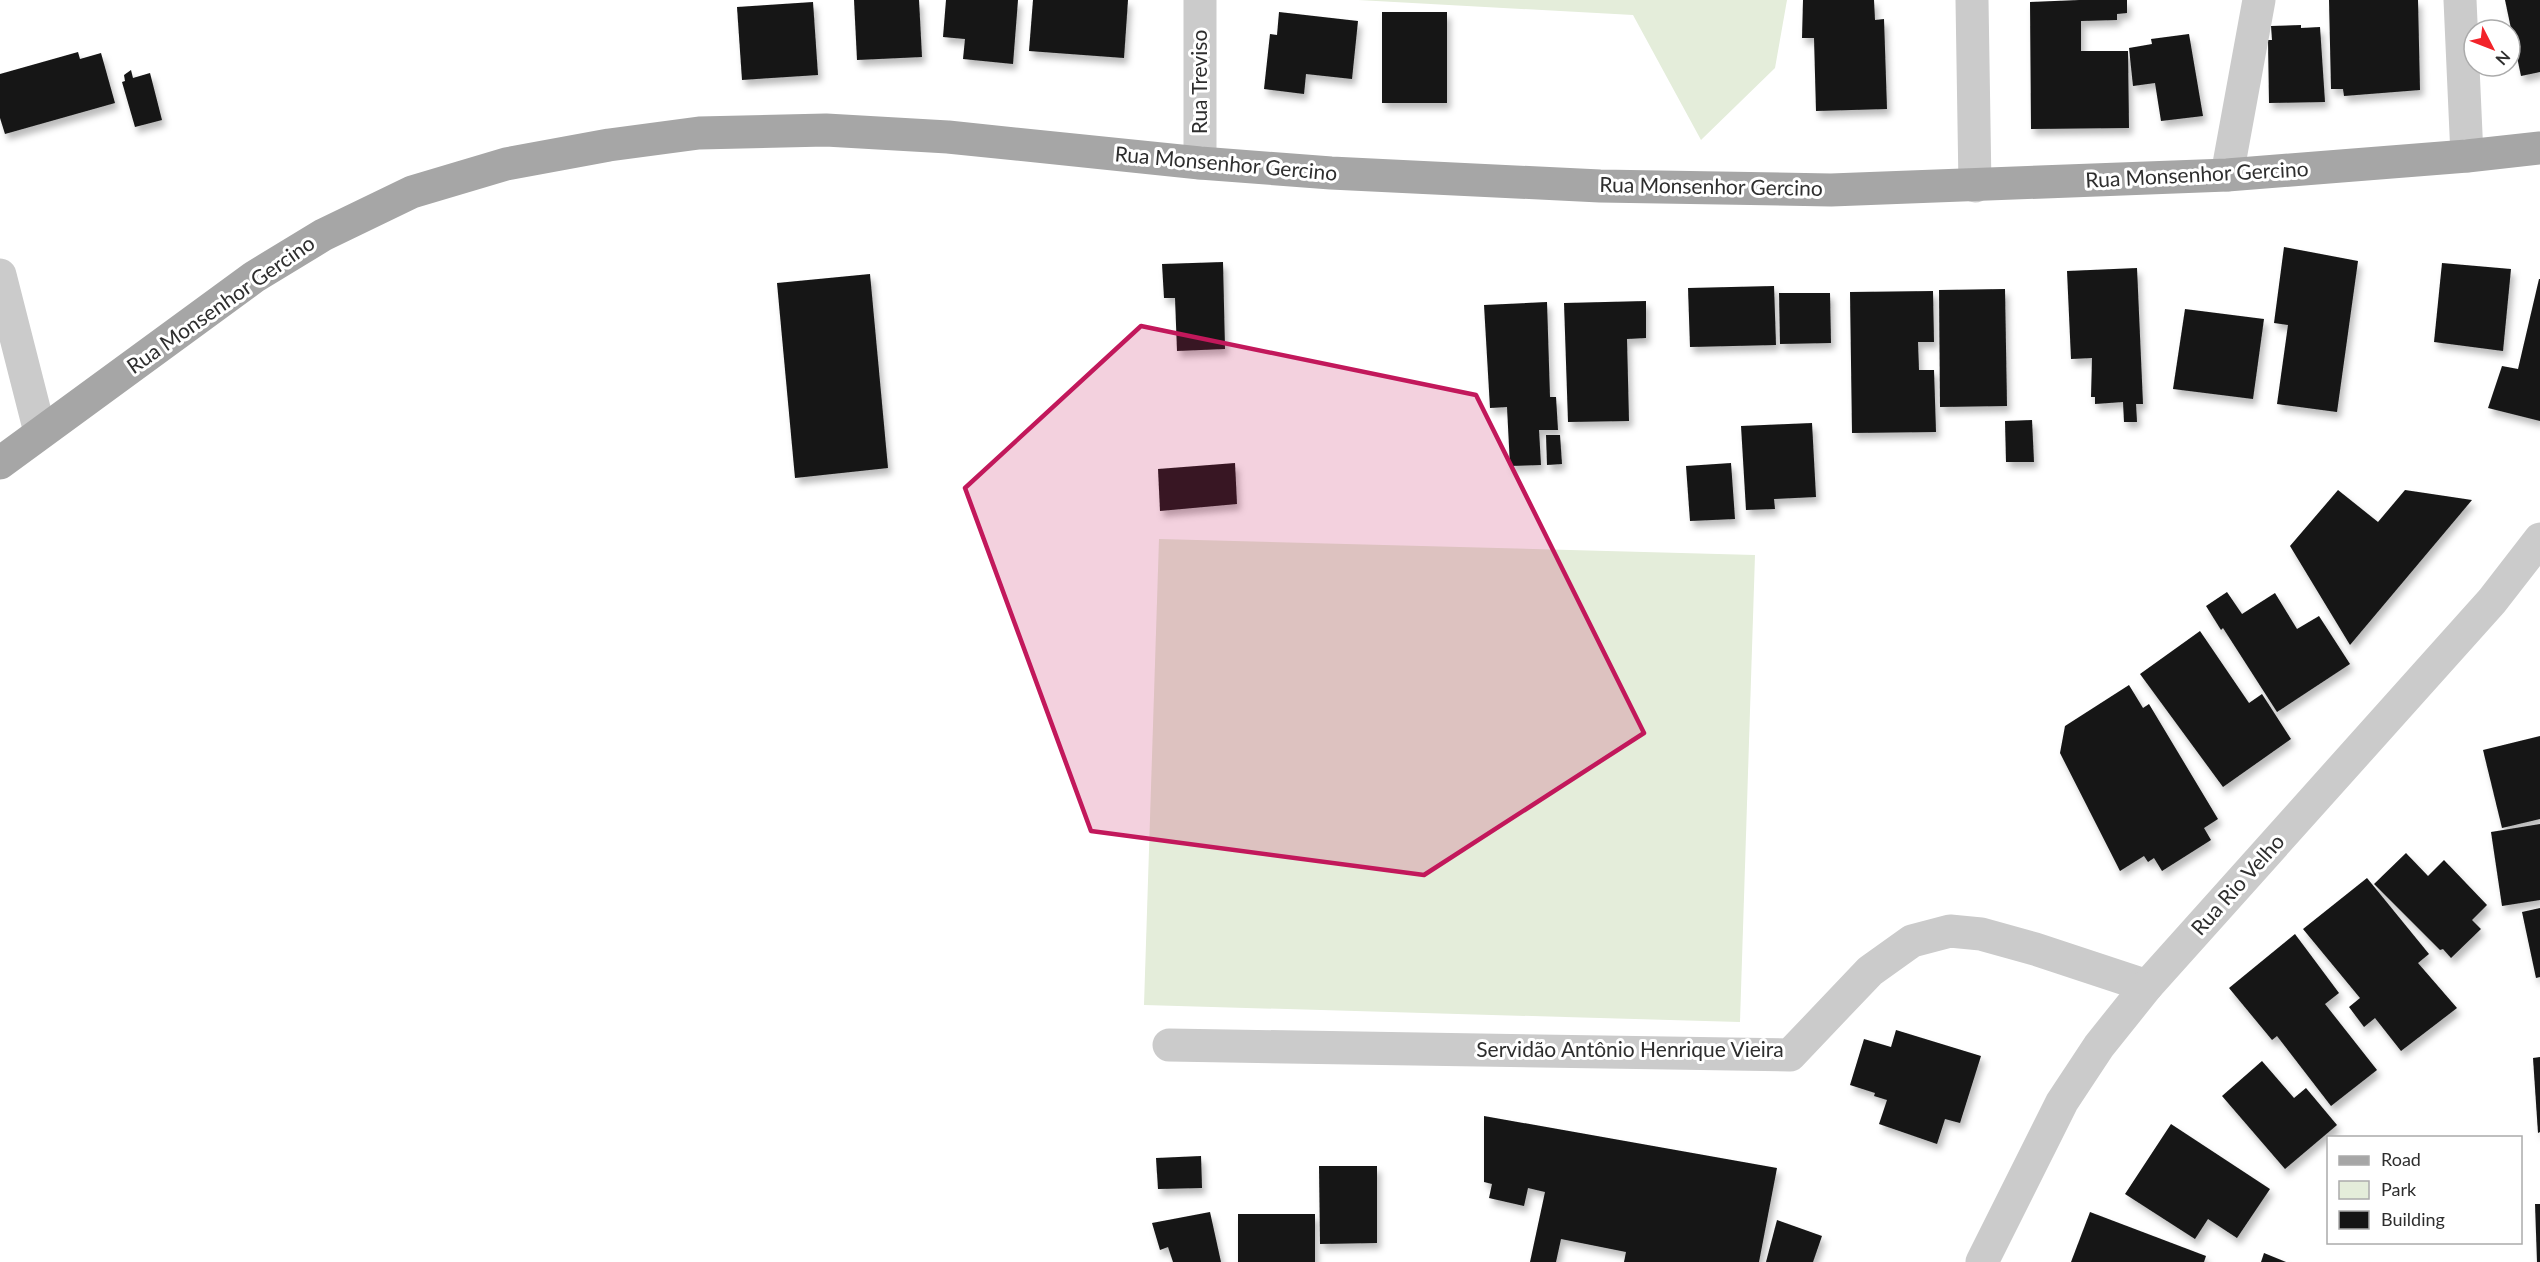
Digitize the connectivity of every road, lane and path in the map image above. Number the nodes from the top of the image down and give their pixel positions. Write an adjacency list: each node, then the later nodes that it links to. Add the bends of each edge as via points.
1 (1200, 0): 7 (street, Rua Treviso)
2 (1972, 0): 9 (street)
3 (2259, 0): 8 (street)
4 (2460, 0): 6 (street)
5 (2540, 148): 6 (main road, Rua Monsenhor Gercino)
6 (2467, 156): 8 (main road, Rua Monsenhor Gercino)
7 (1200, 163): 9 (main road, Rua Monsenhor Gercino, via 1600,186 1831,190); 11 (main road, Rua Monsenhor Gercino, via 948,137 826,130 699,133 506,164 412,192 323,235 254,277)
8 (2228, 175): 9 (main road, Rua Monsenhor Gercino)
9 (1975, 186)
10 (0, 275): 11 (street)
11 (40, 432): 12 (main road, Rua Monsenhor Gercino)
12 (0, 464)
13 (2540, 539): 14 (street, Rua Rio Velho, via 2492,601)
14 (2147, 986): 15 (street, Servidão Antônio Henrique Vieira, via 2035,949 1981,934 1950,931 1912,941 1870,971 1790,1055); 16 (street, Rua Rio Velho, via 2099,1046 2062,1102)
15 (1169, 1045)
16 (1982, 1262)

